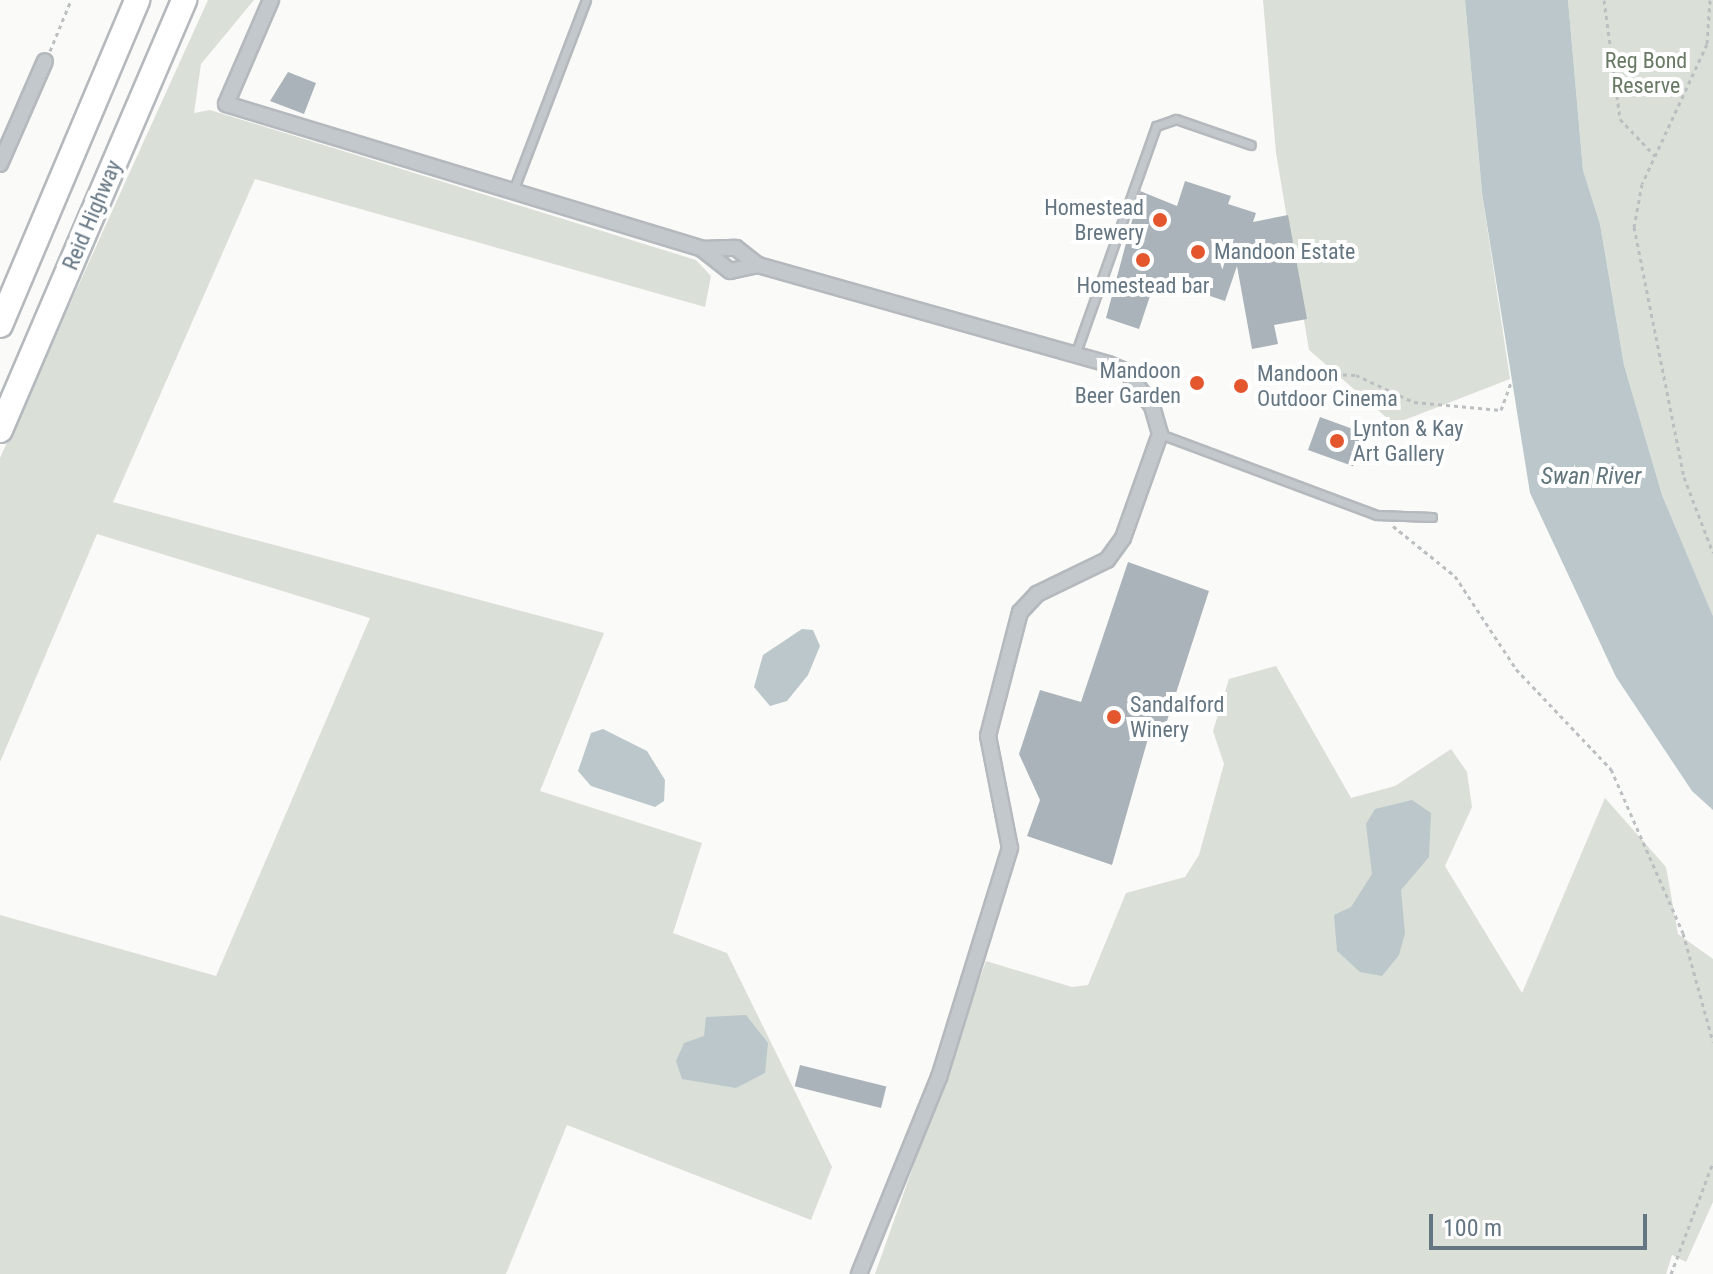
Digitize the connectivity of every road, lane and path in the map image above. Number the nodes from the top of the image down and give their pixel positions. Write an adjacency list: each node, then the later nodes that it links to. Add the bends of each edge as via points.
1 (71, 0): 10 (path)
2 (184, 0): 21 (highway, Reid Highway)
3 (271, 0): 14 (street, via 226,104)
4 (586, 0): 14 (lane)
5 (1604, 0): 12 (path, via 1620,119)
6 (1710, 0): 8 (path)
7 (135, 4): 17 (highway, Reid Highway)
8 (1707, 44): 9 (path); 12 (path)
9 (1713, 46)
10 (45, 61): 13 (street)
11 (1251, 145): 18 (lane, via 1176,119 1156,126)
12 (1656, 156): 25 (path, via 1638,198 1634,243 1684,477)
13 (0, 164)
14 (512, 193): 15 (street)
15 (702, 249): 16 (street, via 736,248); 16 (street, via 730,271)
16 (758, 265): 18 (street)
17 (0, 325)
18 (1075, 355): 22 (street, via 1127,372 1152,406)
19 (1327, 374): 20 (path, via 1356,375 1414,402 1501,410)
20 (1511, 383)
21 (0, 430)
22 (1160, 434): 23 (lane); 28 (street, via 1123,538 1107,560 1037,594 1020,612 988,736 1010,848 939,1077)
23 (1377, 515): 24 (lane); 26 (path, via 1455,576 1516,669 1611,769 1683,933)
24 (1432, 517)
25 (1713, 553)
26 (1713, 1042)
27 (1713, 1162): 29 (path)
28 (859, 1274)
29 (1671, 1274)

